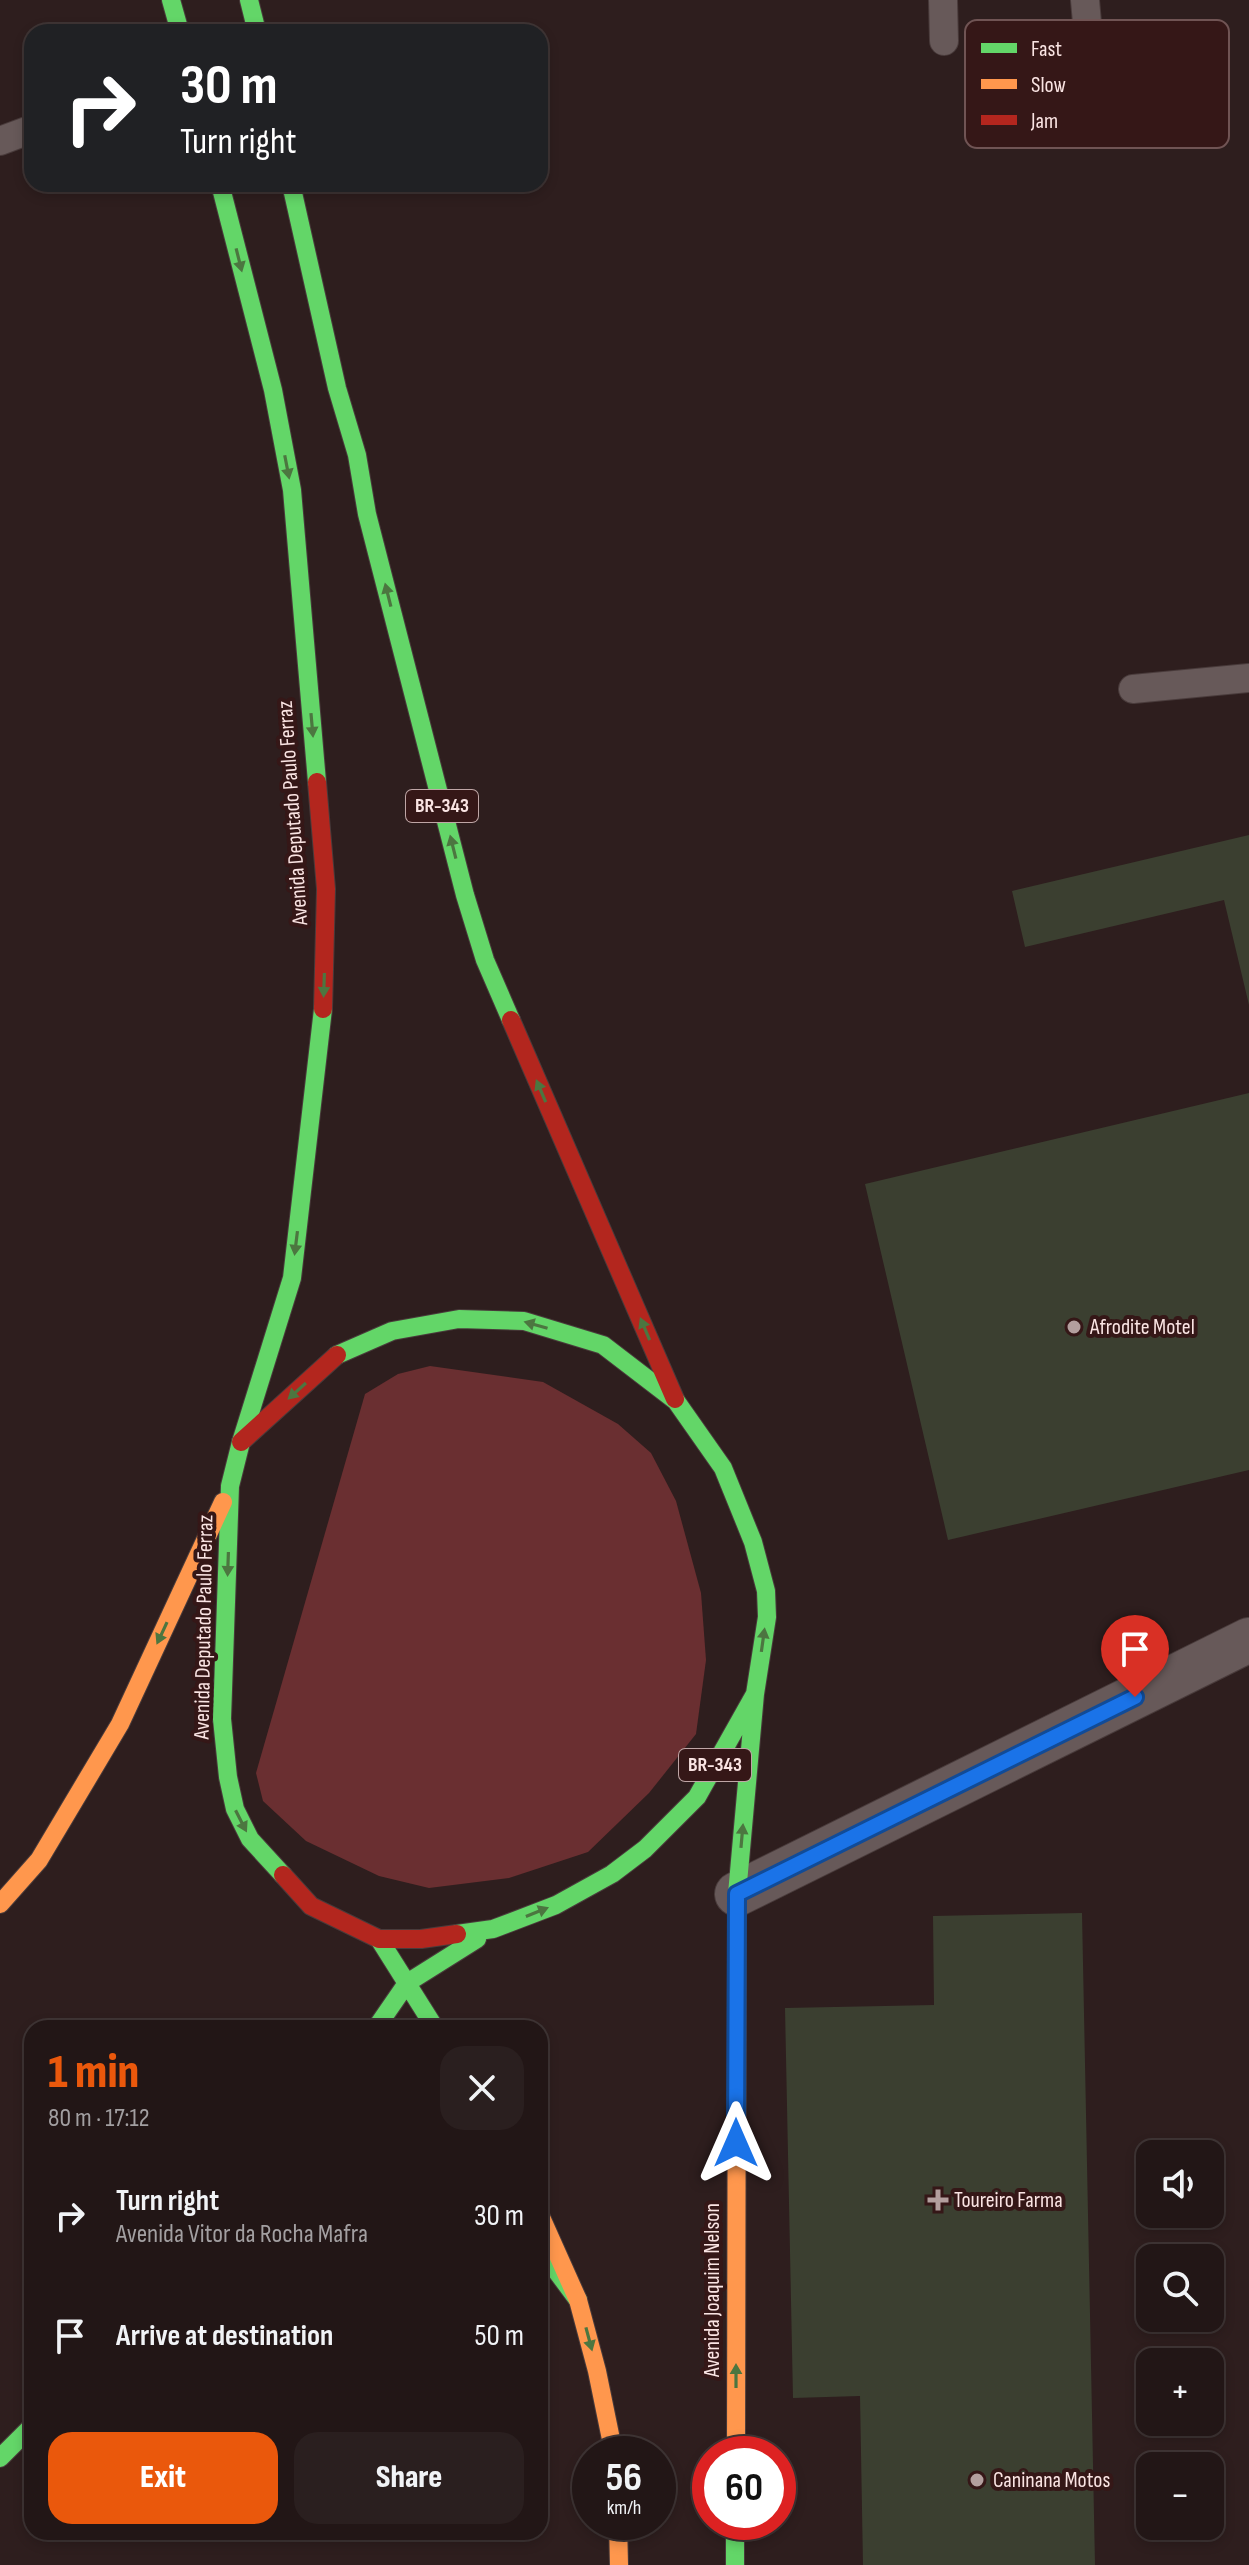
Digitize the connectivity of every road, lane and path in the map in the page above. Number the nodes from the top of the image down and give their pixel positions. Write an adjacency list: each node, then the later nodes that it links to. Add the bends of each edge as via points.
1 (171, 0): 6 (main road)
2 (249, 0): 7 (main road)
3 (943, 0): 8 (lane)
4 (1085, 0): 5 (lane)
5 (1087, 20)
6 (178, 24)
7 (255, 24)
8 (944, 41)
9 (24, 132): 10 (lane)
10 (0, 141)
11 (222, 192): 16 (main road, Avenida Deputado Paulo Ferraz / BR-343, one-way to 16, via 273,390 292,490 326,889 323,1011 292,1278)
12 (293, 192): 15 (main road, BR-343, one-way to 12, via 485,960 367,514)
13 (1249, 678): 14 (lane)
14 (1133, 689)
15 (676, 1401): 16 (main road, one-way to 16, via 603,1345 524,1321 459,1319 392,1331 340,1352); 19 (main road, BR-343, one-way to 15, via 767,1617 753,1542 723,1468)
16 (241, 1442): 17 (main road, Avenida Deputado Paulo Ferraz / BR-343)
17 (230, 1486): 21 (main road, Avenida Deputado Paulo Ferraz / BR-343, one-way to 21, via 120,1724 39,1860); 23 (main road, Avenida Deputado Paulo Ferraz / BR-343, one-way to 23, via 222,1719 235,1809 250,1839 311,1906)
18 (1249, 1640): 20 (street)
19 (755, 1694): 20 (main road, Avenida Joaquim Nelson, one-way to 19); 22 (main road, BR-343, one-way to 19, via 556,1905 645,1849 697,1797)
20 (737, 1894): 32 (main road, Avenida Joaquim Nelson, one-way to 20)
21 (0, 1904)
22 (493, 1929): 23 (main road, BR-343); 24 (main road)
23 (379, 1939): 24 (main road)
24 (407, 1983): 25 (main road); 26 (main road)
25 (382, 2020)
26 (430, 2020)
27 (548, 2233): 29 (main road)
28 (548, 2260): 29 (main road)
29 (578, 2300): 31 (main road, one-way to 31)
30 (24, 2434): 33 (main road)
31 (610, 2436)
32 (736, 2436)
33 (0, 2458)
34 (618, 2540): 36 (main road)
35 (735, 2540): 37 (main road)
36 (619, 2565)
37 (735, 2565)

